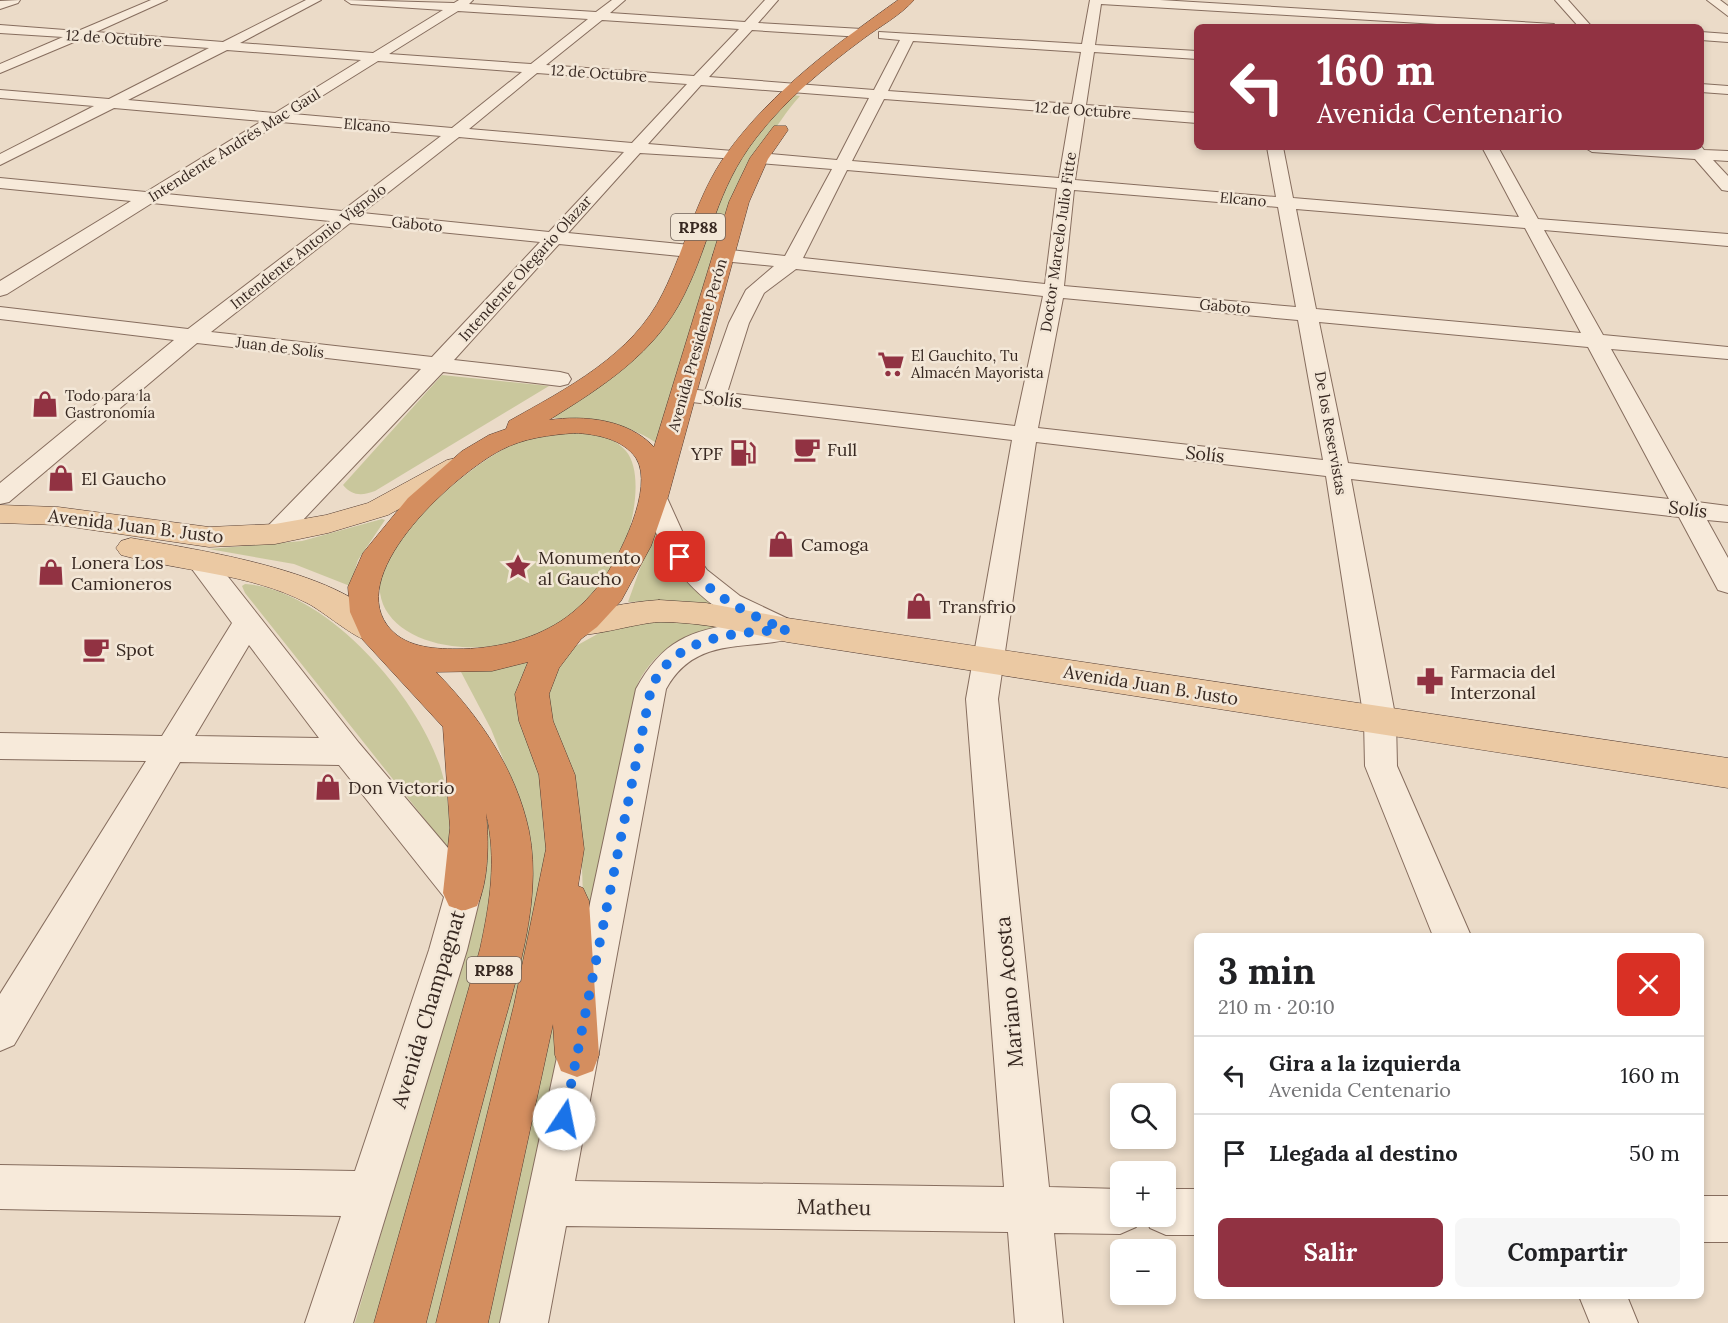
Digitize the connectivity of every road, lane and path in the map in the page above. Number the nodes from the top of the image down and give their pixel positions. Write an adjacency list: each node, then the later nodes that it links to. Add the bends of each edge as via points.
1 (14, 0): 14 (street)
2 (161, 0): 24 (street)
3 (315, 0): 29 (street)
4 (351, 0): 12 (street)
5 (619, 0): 16 (street, Intendente Antonio Vignolo)
6 (772, 0): 21 (street, Intendente Olegario Olazar)
7 (907, 0): 23 (highway, Avenida Presidente Perón / RP88)
8 (930, 0): 25 (highway, Avenida Presidente Perón / RP88)
9 (1098, 0): 13 (street); 30 (street, Doctor Marcelo Julio Fitte)
10 (1562, 0): 20 (street)
11 (1713, 0): 15 (street)
12 (462, 3): 16 (street); 32 (street, Intendente Andrés Mac Gaul)
13 (1249, 4): 17 (street); 18 (street)
14 (0, 5)
15 (1728, 12)
16 (599, 16): 21 (street); 34 (street, Intendente Antonio Vignolo)
17 (1420, 19): 19 (street)
18 (1252, 24)
19 (1501, 24)
20 (1583, 24)
21 (748, 25): 23 (street); 35 (street, Intendente Olegario Olazar)
22 (0, 29): 24 (street, 12 de Octubre)
23 (862, 33): 36 (highway, Avenida Presidente Perón / RP88)
24 (78, 35): 29 (street, 12 de Octubre); 33 (street)
25 (884, 35): 26 (street); 38 (highway, Avenida Presidente Perón / RP88)
26 (909, 36): 30 (street); 41 (street)
27 (1704, 36): 28 (street)
28 (1728, 38)
29 (225, 46): 32 (street, 12 de Octubre); 42 (street)
30 (1089, 47): 31 (street); 43 (street, Doctor Marcelo Julio Fitte)
31 (1194, 54)
32 (376, 57): 34 (street, 12 de Octubre); 44 (street, Intendente Andrés Mac Gaul)
33 (0, 69)
34 (536, 69): 35 (street, 12 de Octubre); 46 (street, Intendente Antonio Vignolo)
35 (697, 80): 36 (street, 12 de Octubre); 47 (street, Intendente Olegario Olazar)
36 (792, 88): 38 (street, 12 de Octubre); 52 (highway, Avenida Presidente Perón / RP88)
37 (1704, 88): 39 (street)
38 (818, 90): 41 (street, 12 de Octubre); 54 (highway, Avenida Presidente Perón / RP88, via 779,130)
39 (1728, 90)
40 (0, 94): 42 (street, Elcano)
41 (879, 95): 43 (street, 12 de Octubre); 56 (street)
42 (109, 104): 44 (street, Elcano); 55 (street)
43 (1078, 110): 45 (street, 12 de Octubre); 58 (street, Doctor Marcelo Julio Fitte)
44 (276, 118): 46 (street, Elcano); 60 (street, Intendente Andrés Mac Gaul)
45 (1194, 118)
46 (456, 132): 47 (street, Elcano); 62 (street, Intendente Antonio Vignolo)
47 (635, 148): 52 (street, Elcano); 64 (street, Intendente Olegario Olazar)
48 (1276, 150): 61 (street, De los Reservistas)
49 (1492, 150): 63 (street)
50 (1670, 150): 51 (street)
51 (1696, 151): 53 (street); 59 (street)
52 (733, 156): 66 (highway, Avenida Presidente Perón / RP88, via 709,198)
53 (1728, 156)
54 (759, 158): 56 (street, Elcano); 67 (highway, Avenida Presidente Perón / RP88, via 739,201)
55 (0, 159)
56 (842, 165): 58 (street, Elcano); 68 (street)
57 (0, 183): 60 (street, Gaboto)
58 (1066, 184): 61 (street, Elcano); 70 (street, Doctor Marcelo Julio Fitte)
59 (1728, 186)
60 (148, 199): 62 (street, Gaboto); 69 (street, Intendente Andrés Mac Gaul)
61 (1285, 202): 63 (street, Elcano); 72 (street, De los Reservistas)
62 (347, 217): 64 (street, Gaboto); 73 (street, Intendente Antonio Vignolo)
63 (1531, 223): 65 (street, Elcano); 74 (street)
64 (552, 238): 66 (street, Gaboto); 76 (street, Intendente Olegario Olazar)
65 (1728, 240)
66 (690, 251): 81 (highway, Avenida Presidente Perón / RP88, via 669,306 630,350 606,370)
67 (722, 255): 68 (street, Gaboto); 78 (highway, Avenida Presidente Perón / RP88)
68 (791, 262): 70 (street, Gaboto); 79 (street, via 756,290 739,323)
69 (0, 290)
70 (1054, 291): 72 (street, Gaboto); 80 (street, Doctor Marcelo Julio Fitte)
71 (0, 313): 73 (street, Juan de Solís)
72 (1309, 314): 74 (street, Gaboto); 82 (street, De los Reservistas)
73 (192, 336): 76 (street, Juan de Solís); 84 (street, Intendente Antonio Vignolo)
74 (1595, 339): 75 (street, Gaboto); 85 (street)
75 (1728, 353)
76 (437, 365): 77 (street, Juan de Solís); 89 (street, Intendente Olegario Olazar)
77 (560, 379)
78 (683, 395): 79 (street, Solís); 83 (highway, Avenida Presidente Perón / RP88)
79 (714, 398): 80 (street, Solís)
80 (1024, 434): 82 (street, Solís); 96 (street, Doctor Marcelo Julio Fitte)
81 (480, 452): 83 (highway, RP88, via 542,428 602,428 639,446 654,467); 89 (main road, Avenida Juan B. Justo, via 378,509); 95 (highway, RP88, via 405,518 375,558 363,588 365,611)
82 (1337, 469): 85 (street, Solís); 98 (street, De los Reservistas)
83 (656, 489): 93 (highway, RP88, via 621,577); 94 (street, via 680,557 700,581 745,613)
84 (0, 496)
85 (1688, 509): 87 (street, Solís); 91 (street)
86 (0, 514): 89 (main road, Avenida Juan B. Justo, via 58,516 209,537)
87 (1728, 514)
88 (0, 520): 90 (main road, Avenida Juan B. Justo)
89 (275, 534)
90 (200, 561): 92 (street, Avenida Champagnat); 95 (main road, Avenida Juan B. Justo, via 244,568 299,585 340,606)
91 (1728, 583)
92 (248, 622): 100 (street); 101 (street, Avenida Champagnat)
93 (573, 628): 94 (main road, Avenida Juan B. Justo, via 621,613 670,609 716,614); 95 (highway, RP88, via 521,651 472,659 427,659); 103 (highway, RP88, via 544,663 532,694 536,721 557,775)
94 (787, 630): 96 (main road, Avenida Juan B. Justo); 107 (street, via 744,633 695,645 666,663 656,677)
95 (380, 638): 97 (highway, RP88)
96 (989, 661): 98 (main road, Avenida Juan B. Justo); 111 (street, Mariano Acosta, via 982,699)
97 (459, 718): 104 (highway, via 469,828); 119 (highway, RP88, via 483,757 503,808 512,853 512,878 486,1003)
98 (1380, 720): 102 (main road, Avenida Juan B. Justo); 105 (street, De los Reservistas, via 1381,766)
99 (0, 746): 100 (street)
100 (170, 748): 101 (street); 106 (street)
101 (348, 752): 104 (street, Avenida Champagnat)
102 (1728, 773)
103 (565, 849): 107 (highway); 120 (highway, RP88, via 536,1005)
104 (463, 893): 109 (street, Avenida Champagnat)
105 (1451, 933)
106 (0, 1031)
107 (577, 1055): 110 (street)
108 (0, 1187): 109 (street)
109 (370, 1194): 118 (street, Avenida Champagnat)
110 (548, 1203): 111 (street, Matheu); 121 (street)
111 (1029, 1210): 112 (street, Matheu); 122 (street, Mariano Acosta)
112 (1110, 1211)
113 (1176, 1212): 114 (street)
114 (1194, 1212)
115 (1704, 1219): 116 (street)
116 (1728, 1220)
117 (1604, 1299): 123 (street)
118 (329, 1323)
119 (400, 1323)
120 (462, 1323)
121 (524, 1323)
122 (1039, 1323)
123 (1614, 1323)

